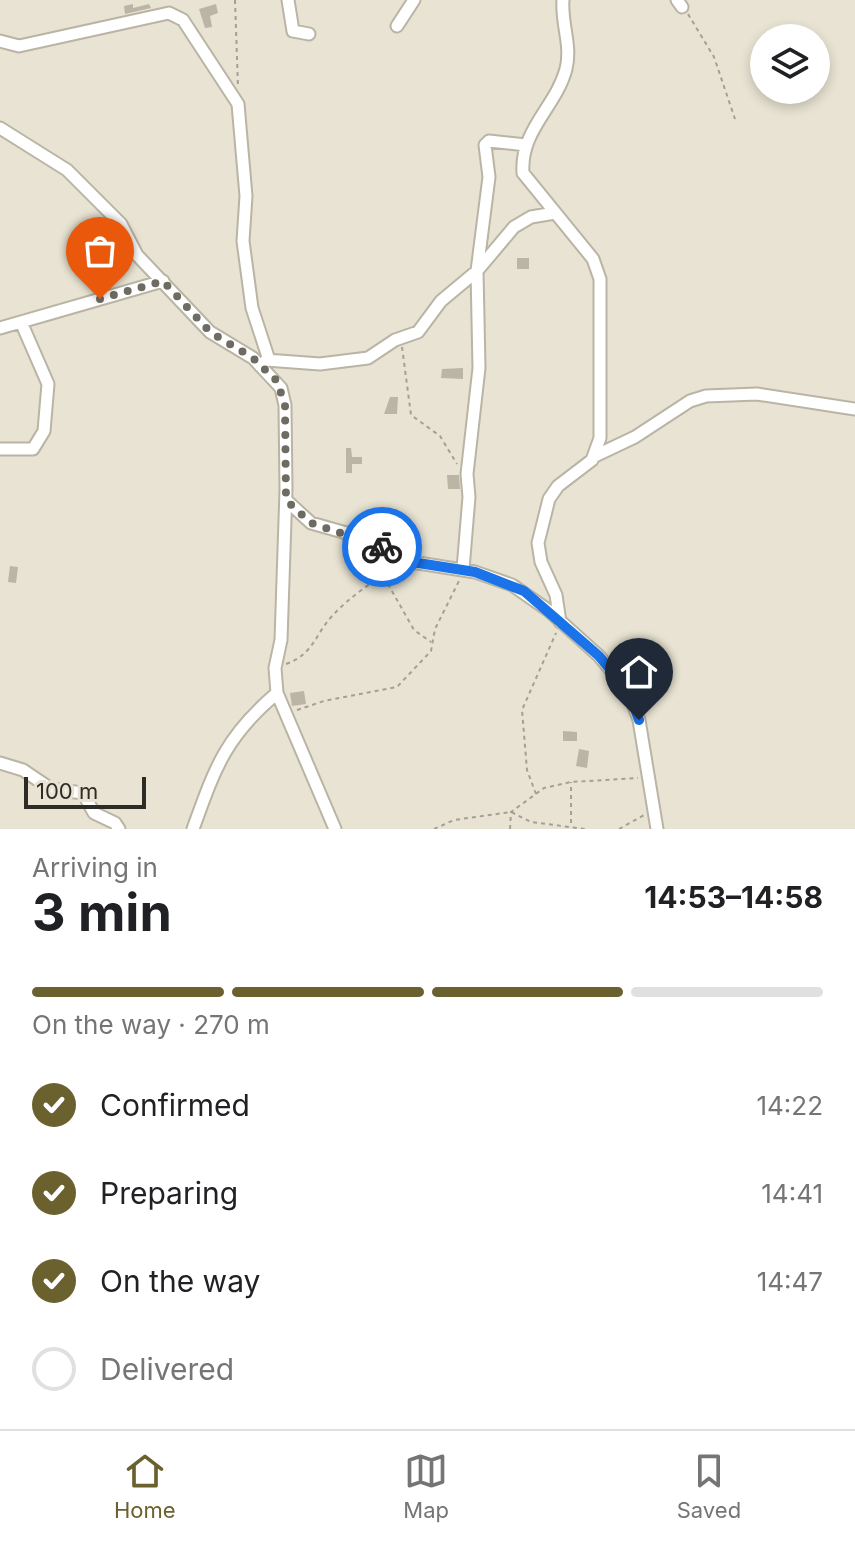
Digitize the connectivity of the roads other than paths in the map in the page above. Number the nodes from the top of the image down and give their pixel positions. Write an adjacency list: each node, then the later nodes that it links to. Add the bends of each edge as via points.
1 (288, 0): 5 (street, via 293,31)
2 (414, 0): 4 (street)
3 (563, 0): 8 (street, via 565,70)
4 (397, 26)
5 (309, 34)
6 (0, 41): 15 (street, via 19,46 172,13 189,28 238,104 246,196 243,241 252,308)
7 (0, 128): 11 (street, via 79,181 121,224 137,255)
8 (526, 145): 9 (street, via 524,178); 10 (street, via 486,143 489,177)
9 (555, 213): 10 (street, via 514,227); 18 (street, via 593,259 600,279 602,407)
10 (477, 271): 15 (street, via 441,301 418,332 368,358 351,363); 20 (street, via 479,368)
11 (163, 281): 12 (street); 14 (street, via 210,332)
12 (21, 322): 13 (street); 17 (street, via 47,380 44,431 33,449)
13 (1, 325)
14 (253, 358): 15 (street); 19 (street, via 277,381 283,395)
15 (269, 360)
16 (855, 409): 18 (street, via 757,394 706,396)
17 (0, 449)
18 (594, 456): 21 (street, via 558,486 542,519 541,562 554,588)
19 (286, 500): 20 (street, via 311,523 357,536 412,562); 22 (street)
20 (463, 569): 21 (street, via 524,591)
21 (560, 622): 27 (street, via 629,692 639,720)
22 (277, 693): 25 (street, via 232,738 215,766); 26 (street)
23 (0, 763): 24 (street, via 23,770 51,789 83,793 94,813)
24 (119, 829)
25 (193, 829)
26 (335, 829)
27 (657, 829)

